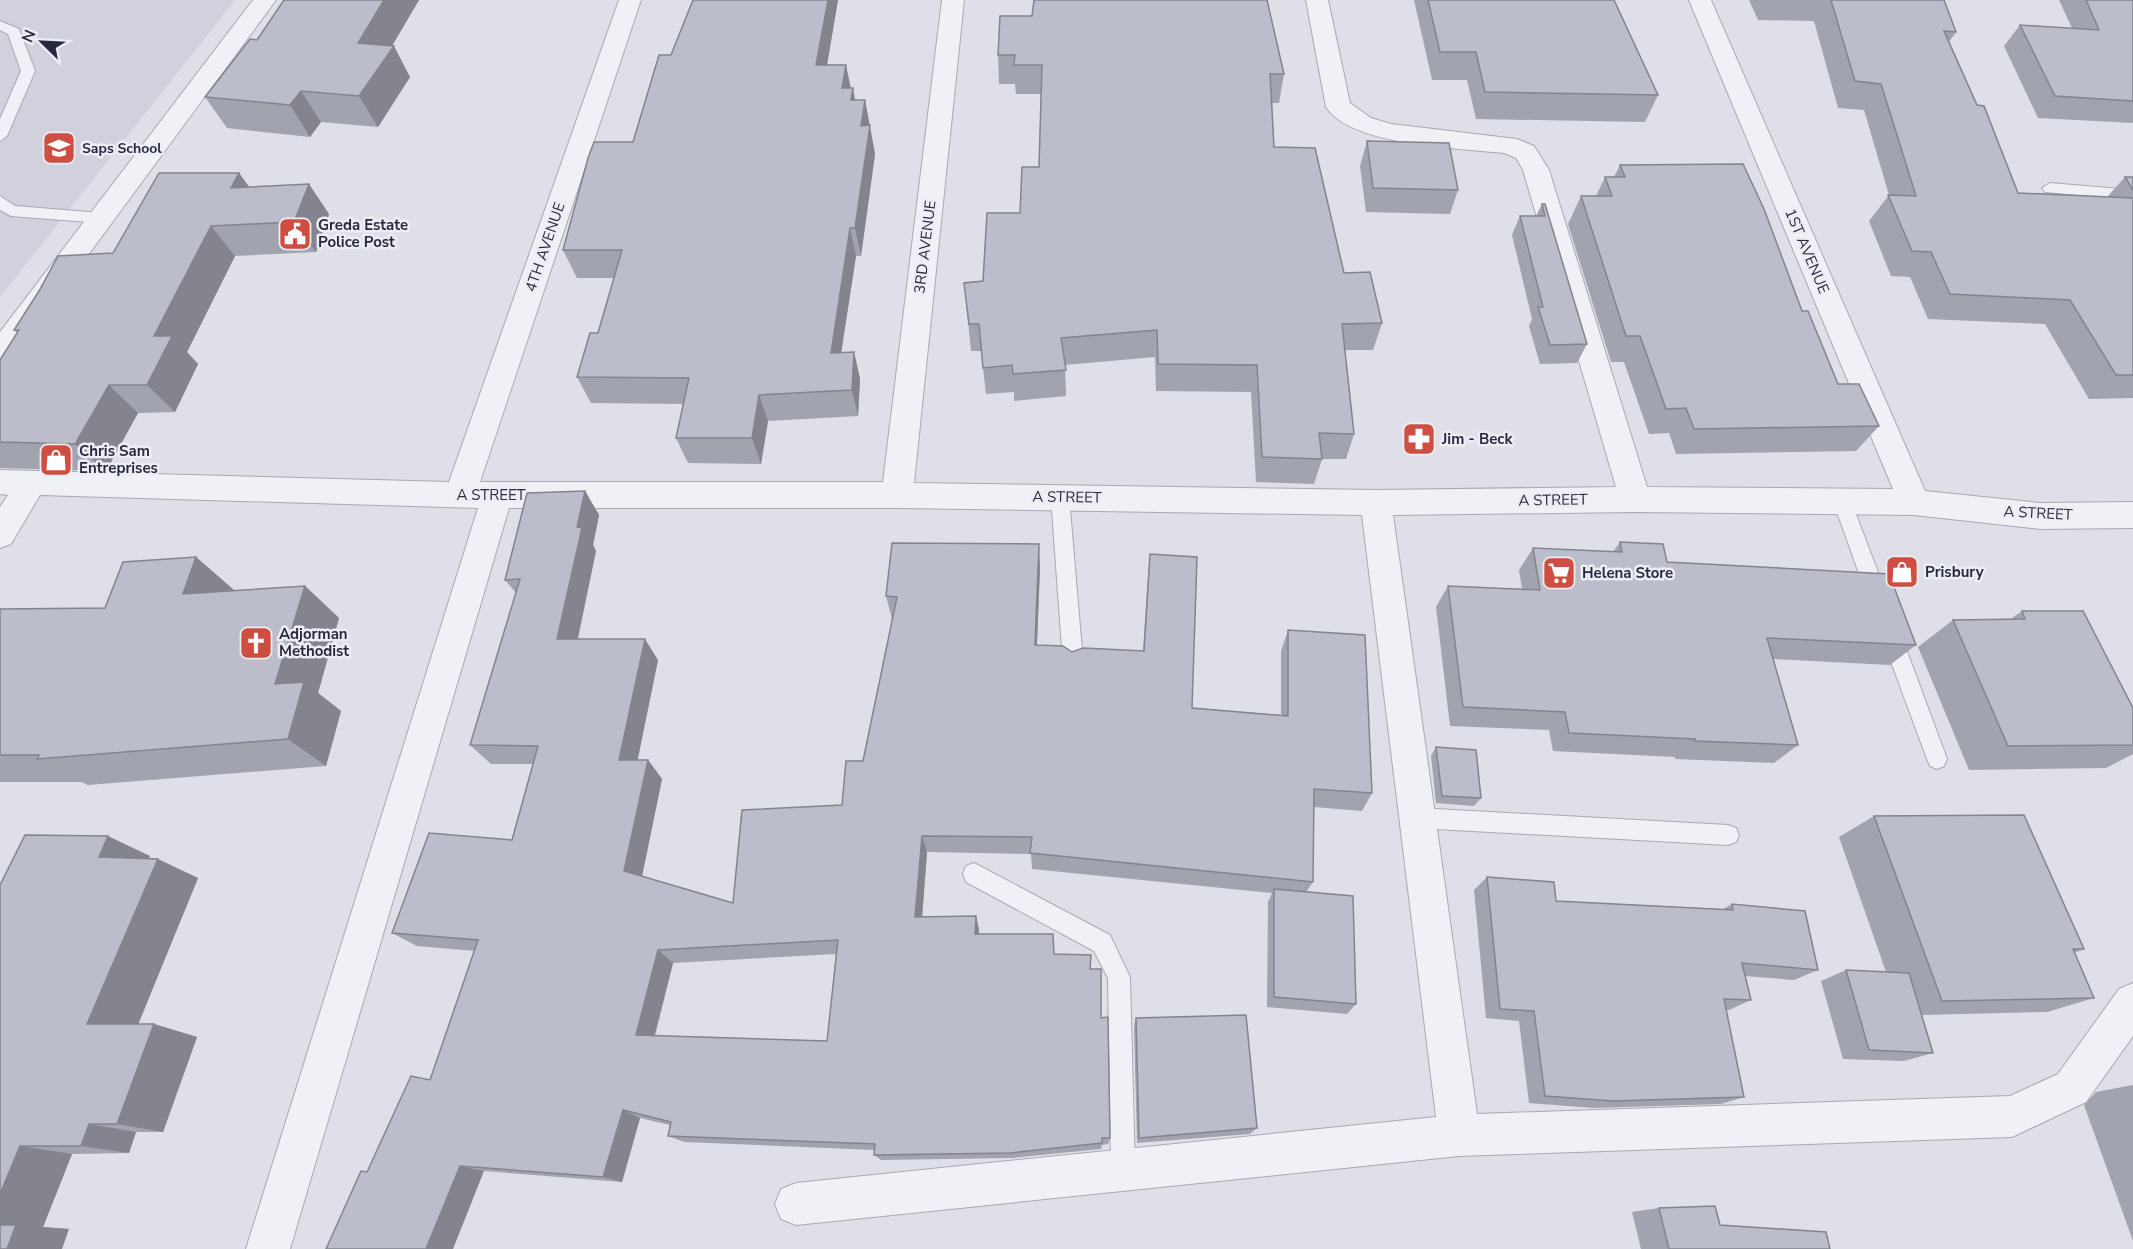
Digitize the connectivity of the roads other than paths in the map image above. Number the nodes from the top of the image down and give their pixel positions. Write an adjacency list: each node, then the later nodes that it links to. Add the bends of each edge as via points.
1 (265, 0): 11 (street)
2 (630, 0): 15 (street, 4TH AVENUE)
3 (953, 0): 17 (street, 3RD AVENUE)
4 (1317, 0): 19 (street, via 1338,107 1362,124 1391,132 1508,145 1525,152 1536,170)
5 (1700, 0): 21 (street, 1ST AVENUE)
6 (0, 25): 7 (lane, via 14,32 28,71)
7 (0, 136)
8 (2050, 188): 9 (lane)
9 (2133, 195)
10 (0, 201): 11 (lane, via 11,211)
11 (101, 219): 12 (street)
12 (0, 353)
13 (0, 482): 14 (street, A STREET)
14 (31, 483): 15 (street, A STREET); 24 (street)
15 (460, 495): 16 (street, A STREET)
16 (497, 495): 17 (street, A STREET); 34 (street)
17 (897, 495): 18 (street, A STREET)
18 (1060, 497): 22 (street, A STREET); 25 (lane)
19 (1635, 499): 20 (street, A STREET); 22 (street, A STREET)
20 (1842, 501): 21 (street, A STREET); 26 (lane)
21 (1914, 502): 23 (street, A STREET, via 2040,516)
22 (1376, 503): 27 (street)
23 (2133, 515)
24 (0, 535)
25 (1073, 662)
26 (1937, 759)
27 (1418, 818): 28 (lane); 31 (street)
28 (1728, 835)
29 (974, 874): 32 (lane, via 1102,944 1119,977)
30 (2133, 1003): 31 (street, via 2072,1088 2012,1116)
31 (1459, 1135): 32 (street)
32 (1123, 1170): 33 (street)
33 (796, 1204)
34 (268, 1249)

